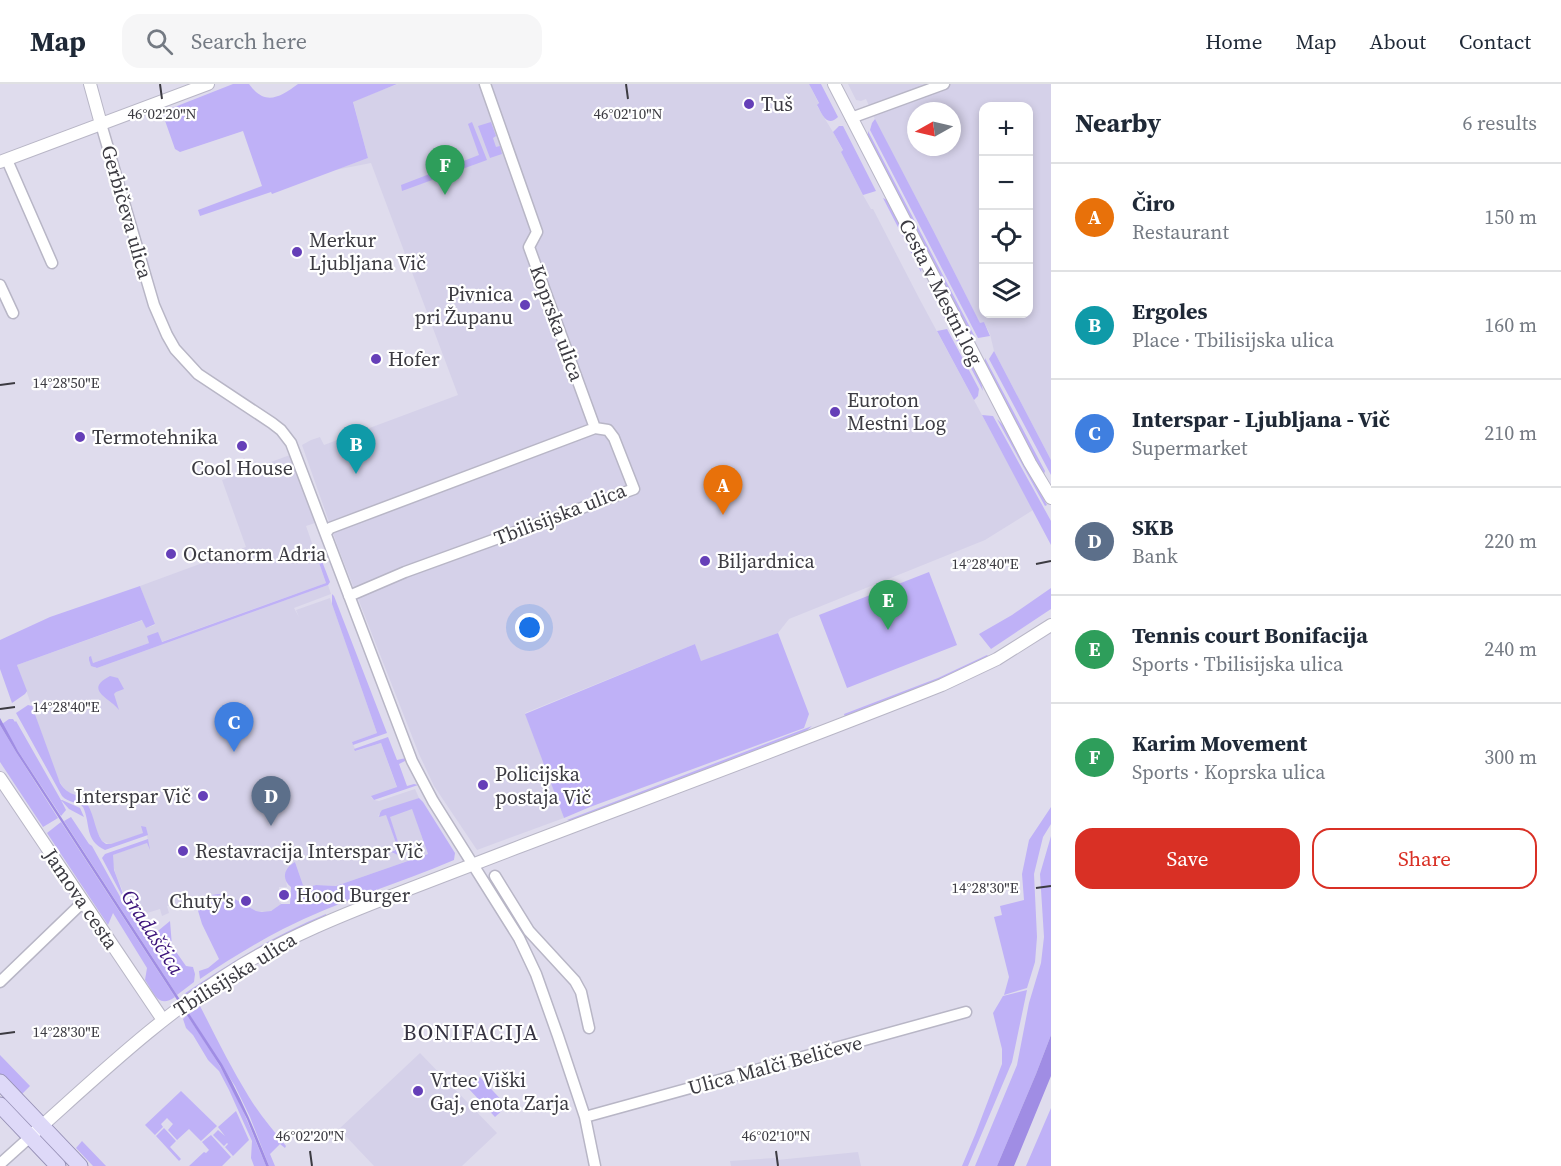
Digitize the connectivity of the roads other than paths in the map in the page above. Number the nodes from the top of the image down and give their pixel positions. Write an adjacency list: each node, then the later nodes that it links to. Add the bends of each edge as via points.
1 (90, 84): 7 (street, Gerbičeva ulica)
2 (208, 84): 7 (street)
3 (485, 84): 12 (street, Koprska ulica, via 537,232 529,247)
4 (834, 84): 6 (street, Cesta v Mestni log)
5 (944, 84): 6 (street)
6 (851, 118): 13 (street, Cesta v Mestni log)
7 (102, 124): 8 (street); 14 (street, Gerbičeva ulica, via 154,305 167,335 198,374 285,435)
8 (4, 161): 9 (street)
9 (52, 263)
10 (0, 285): 11 (street)
11 (13, 313)
12 (595, 428): 14 (street, via 330,528); 15 (street, Tbilisijska ulica, via 608,430 614,438 634,489)
13 (1051, 498)
14 (326, 533): 15 (street)
15 (349, 596): 18 (street, via 412,760 432,801)
16 (1051, 625): 18 (street, Tbilisijska ulica, via 997,659 942,685)
17 (0, 778): 20 (street, Jamova cesta)
18 (472, 864): 22 (street); 25 (street, Tbilisijska ulica, via 299,934 242,965)
19 (495, 876): 21 (street)
20 (83, 902): 23 (street); 25 (street, Jamova cesta)
21 (530, 931): 22 (street); 26 (street, via 575,981)
22 (519, 938): 29 (street, via 536,974)
23 (0, 982)
24 (966, 1012): 29 (street, Ulica Malči Beličeve)
25 (163, 1020): 30 (street, Tbilisijska ulica)
26 (589, 1028)
27 (0, 1082): 30 (main road)
28 (0, 1105): 31 (main road)
29 (585, 1118): 35 (street)
30 (42, 1126): 31 (street, Tbilisijska ulica); 34 (main road)
31 (30, 1137): 32 (street); 33 (main road)
32 (0, 1164)
33 (57, 1166)
34 (80, 1166)
35 (595, 1166)

